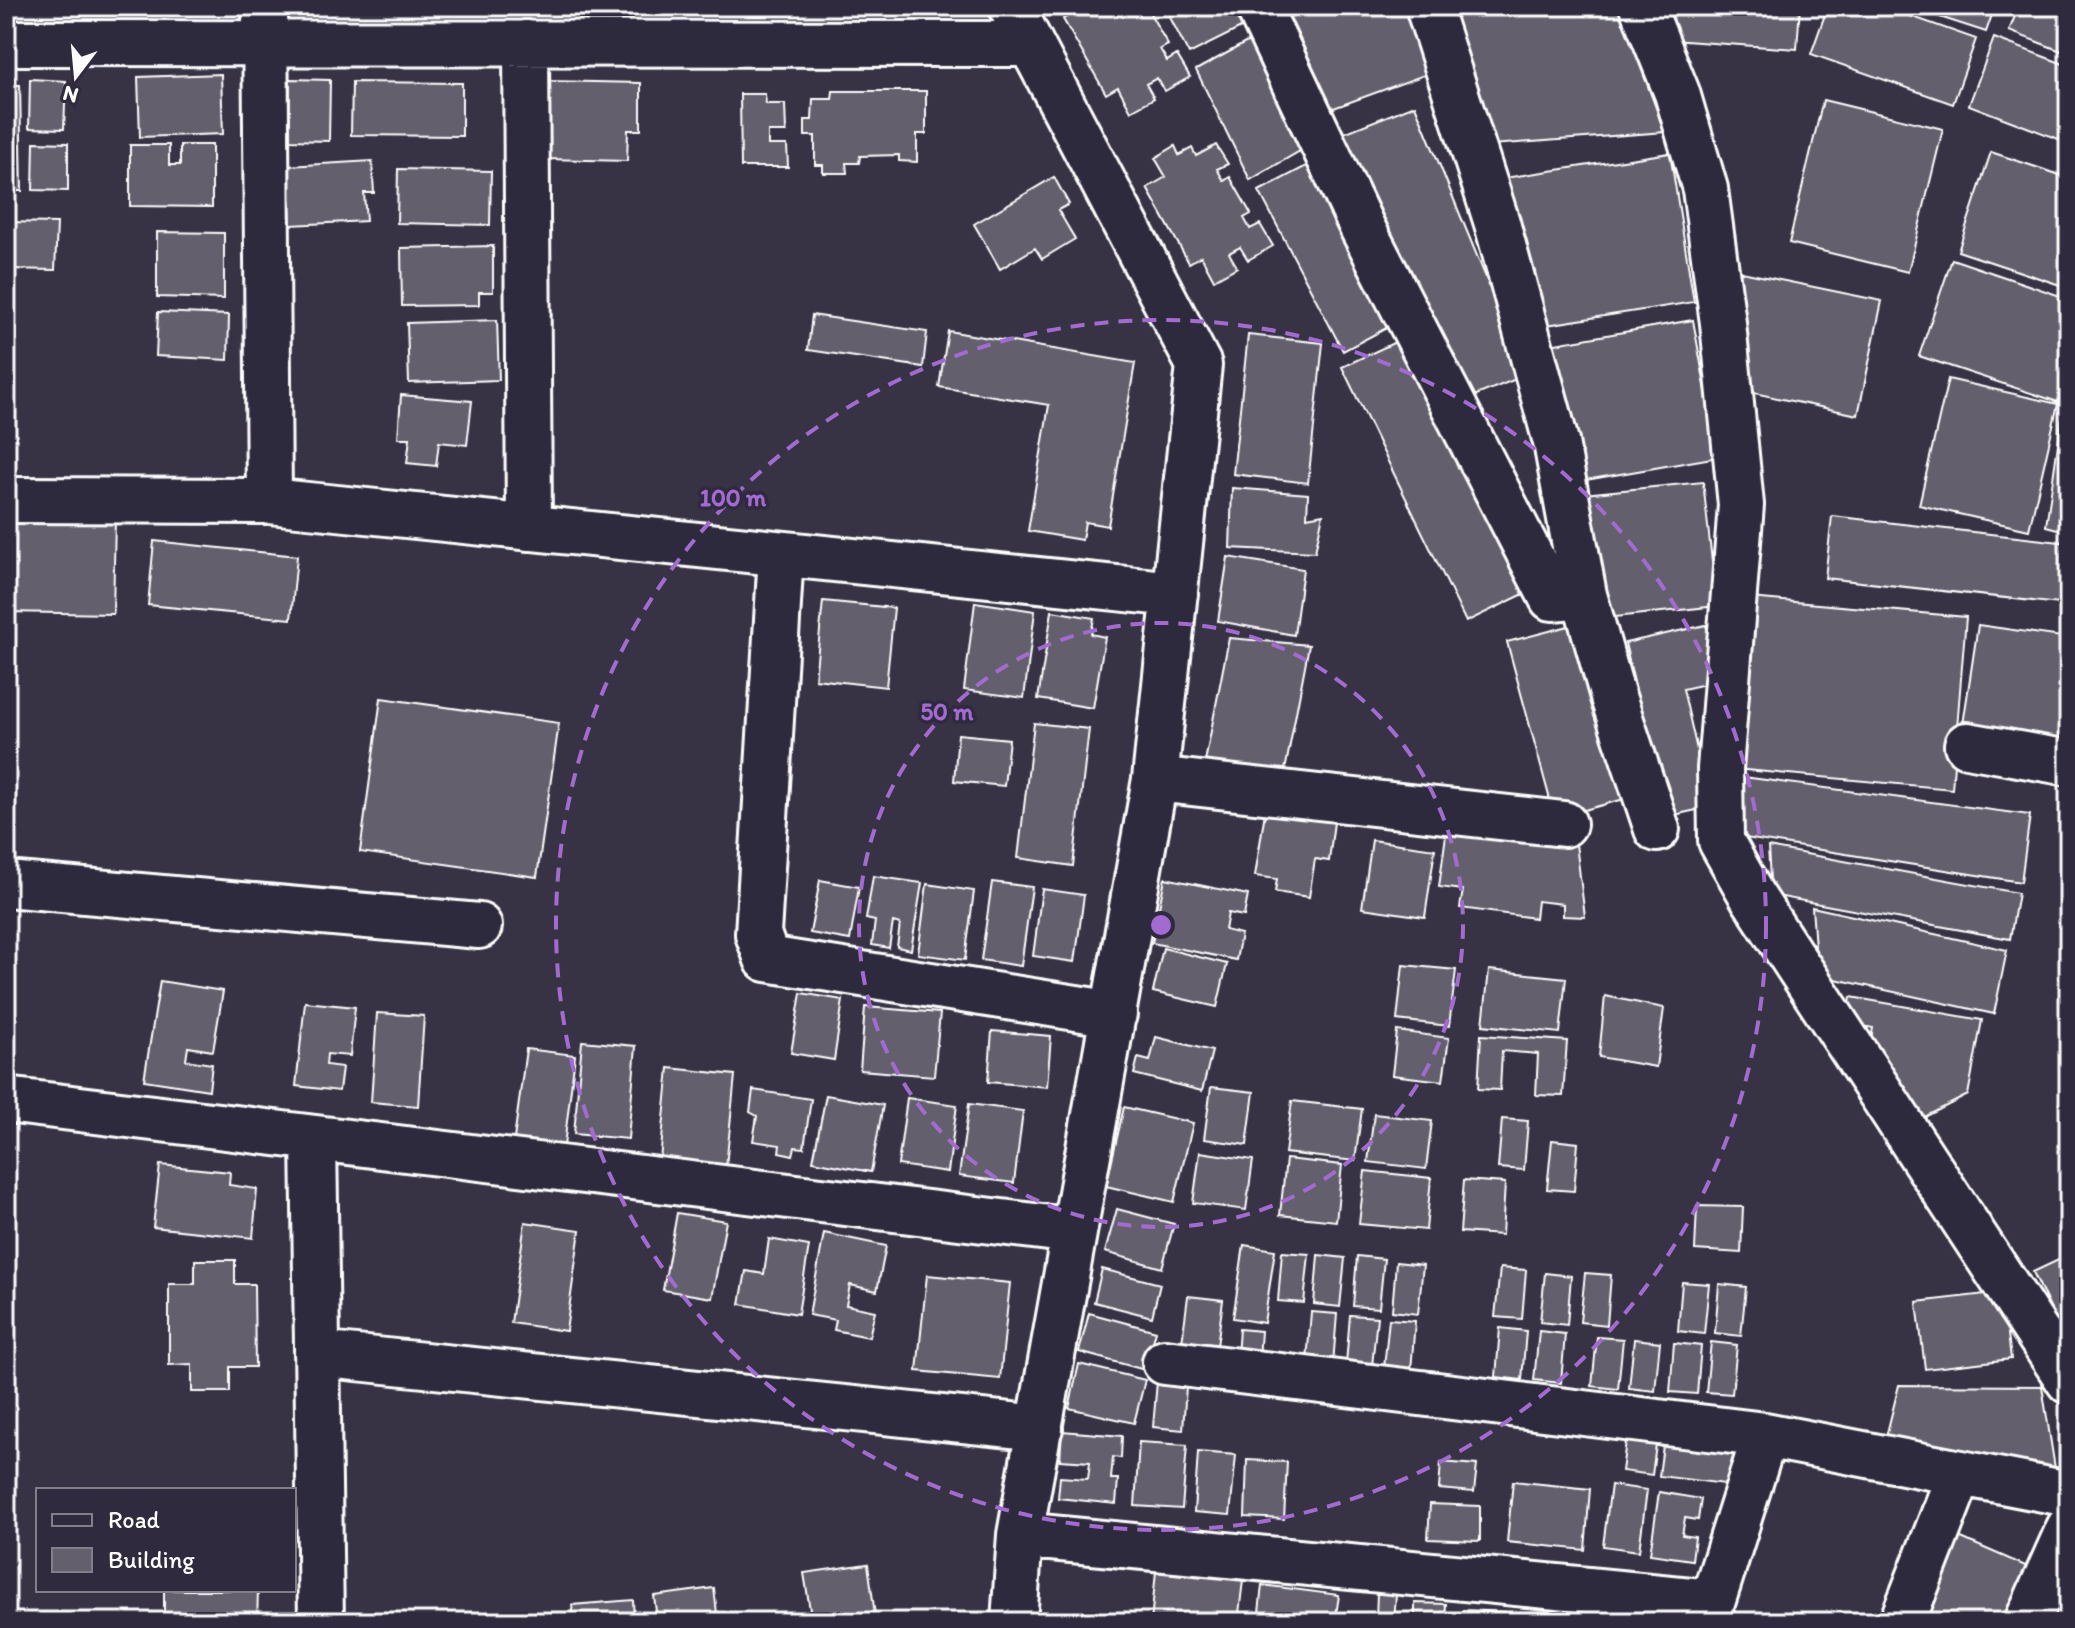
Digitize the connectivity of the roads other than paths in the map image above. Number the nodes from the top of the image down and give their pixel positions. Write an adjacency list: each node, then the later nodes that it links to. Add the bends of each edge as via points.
1 (1011, 6): 8 (street)
2 (1258, 6): 14 (street, via 1362,227 1552,598)
3 (1428, 6): 14 (street, via 1497,223 1552,427)
4 (1642, 6): 28 (street, via 1677,93 1705,189 1740,489 1720,769 1721,841)
5 (265, 24): 6 (street); 7 (street); 10 (street)
6 (6, 43)
7 (526, 43): 8 (street); 11 (street)
8 (1031, 44): 13 (street, via 1199,365)
9 (6, 500): 10 (street)
10 (269, 501): 11 (street)
11 (529, 528): 12 (street)
12 (781, 554): 13 (street); 22 (street, via 758,934 767,959)
13 (1175, 594): 17 (street)
14 (1584, 595): 19 (street)
15 (1967, 745): 16 (street)
16 (2069, 763)
17 (1155, 779): 18 (street); 22 (street)
18 (1564, 824)
19 (1657, 829)
20 (6, 884): 21 (street)
21 (479, 926)
22 (1114, 1014): 25 (street)
23 (6, 1100): 24 (street)
24 (314, 1138): 25 (street); 26 (street)
25 (1074, 1231): 29 (street)
26 (317, 1354): 29 (street); 36 (street)
27 (1165, 1362): 30 (street)
28 (2069, 1381)
29 (1040, 1428): 34 (street)
30 (1765, 1435): 31 (street); 35 (street)
31 (1960, 1473): 32 (street); 38 (street)
32 (2069, 1494)
33 (2069, 1528): 39 (street)
34 (1020, 1535): 35 (street); 37 (street)
35 (1709, 1612)
36 (321, 1622)
37 (1014, 1622)
38 (1902, 1622)
39 (2027, 1622)

